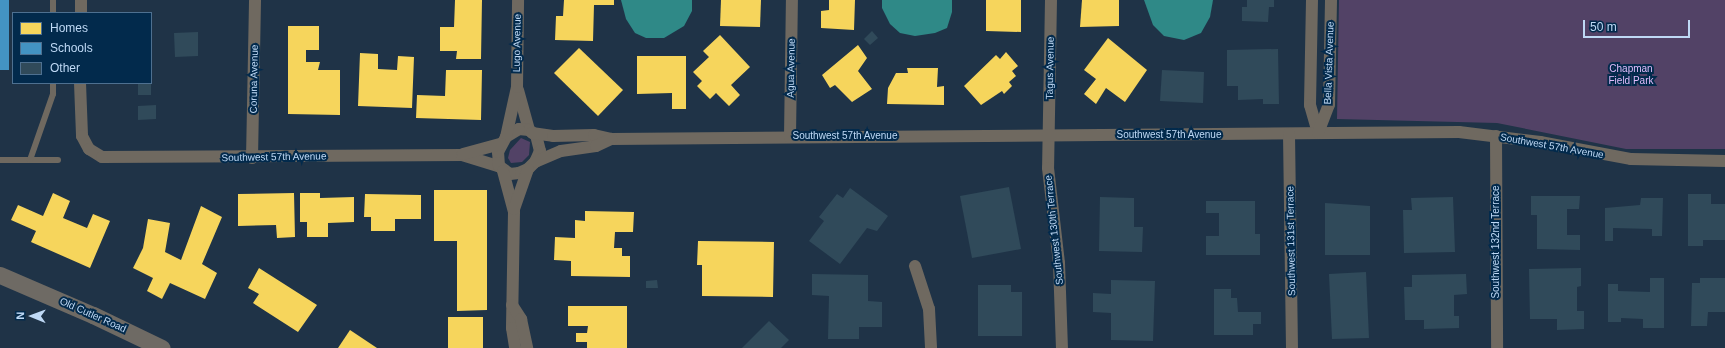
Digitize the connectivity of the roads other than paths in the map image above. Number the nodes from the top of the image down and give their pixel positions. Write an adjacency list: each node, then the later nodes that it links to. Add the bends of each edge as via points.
1 (53, 0): 9 (lane)
2 (81, 0): 10 (street)
3 (255, 0): 23 (street, Coruna Avenue)
4 (518, 0): 13 (street, Lugo Avenue)
5 (792, 0): 19 (street, Agua Avenue)
6 (1051, 0): 17 (street, Tagus Avenue)
7 (1312, 0): 15 (street, Bella Vista Avenue, via 1310,105)
8 (1331, 0): 15 (street, Bella Vista Avenue, via 1329,104)
9 (53, 12)
10 (81, 12)
11 (53, 84): 25 (lane, via 53,94)
12 (80, 84): 23 (street, Southwest 57th Avenue, via 80,127 89,149 108,158)
13 (517, 87): 14 (street); 21 (street)
14 (531, 131): 20 (street, Southwest 57th Avenue, via 554,136 594,135); 21 (street, via 519,129); 28 (street, via 540,146)
15 (1318, 133): 16 (street, Southwest 57th Avenue); 18 (street, Southwest 57th Avenue, via 1422,131)
16 (1289, 134): 17 (street, Southwest 57th Avenue); 41 (street, Southwest 131st Terrace)
17 (1049, 135): 19 (street, Southwest 57th Avenue); 40 (street, Southwest 130th Terrace, via 1048,178 1059,263)
18 (1496, 136): 27 (street, Southwest 57th Avenue, via 1614,157 1661,161); 42 (street, Southwest 132nd Terrace)
19 (790, 137): 20 (street, Southwest 57th Avenue)
20 (611, 139): 28 (street, Southwest 57th Avenue, via 596,146 561,151)
21 (504, 140): 22 (street, Southwest 57th Avenue); 29 (street, via 498,152)
22 (462, 155): 23 (street, Southwest 57th Avenue); 29 (street, Southwest 57th Avenue)
23 (252, 158)
24 (0, 160): 25 (lane)
25 (30, 160): 26 (lane)
26 (58, 160)
27 (1725, 161)
28 (531, 165): 29 (street, via 515,174); 30 (street)
29 (501, 168): 30 (street)
30 (514, 212): 33 (street)
31 (915, 266): 39 (street, via 930,309)
32 (0, 275): 35 (main road, Old Cutler Road)
33 (512, 304): 34 (street); 38 (street, via 521,319)
34 (512, 328): 36 (street); 37 (street)
35 (162, 348)
36 (506, 348)
37 (515, 348)
38 (527, 348)
39 (931, 348)
40 (1062, 348)
41 (1292, 348)
42 (1497, 348)

